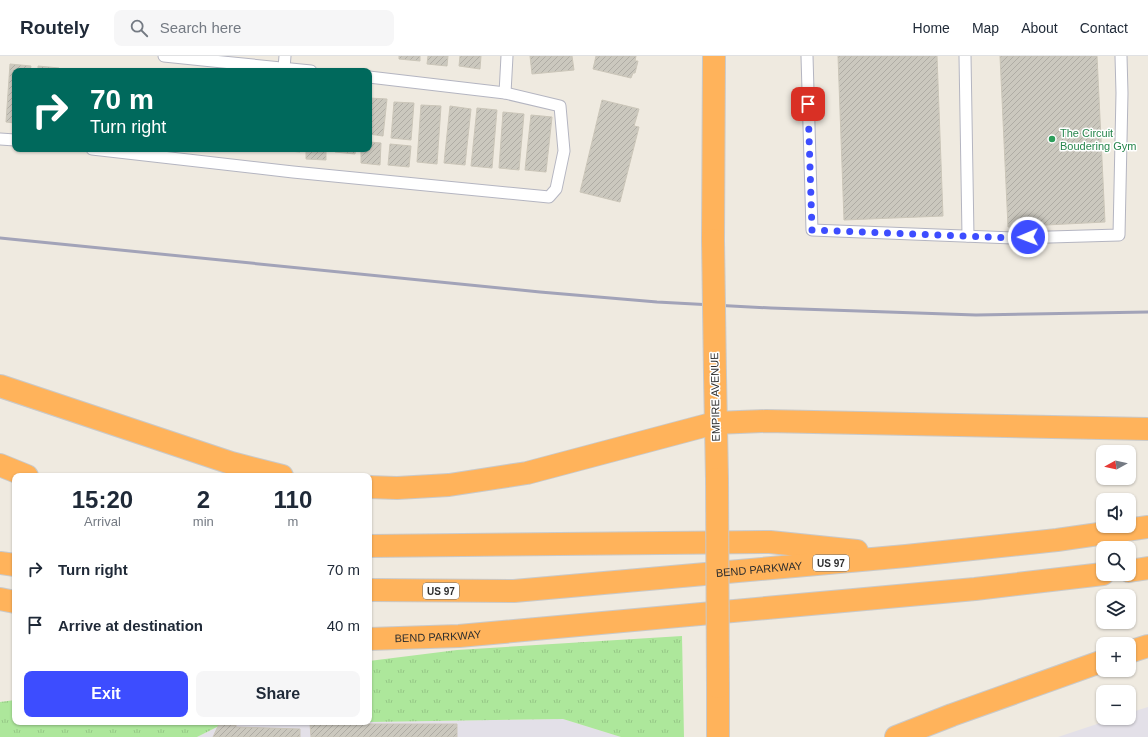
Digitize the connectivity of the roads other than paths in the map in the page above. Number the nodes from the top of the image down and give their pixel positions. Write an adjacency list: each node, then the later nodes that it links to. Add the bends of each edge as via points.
1 (164, 56): 8 (lane)
2 (285, 56): 8 (lane)
3 (506, 56): 10 (lane)
4 (714, 56): 16 (highway, EMPIRE AVENUE, bridge)
5 (807, 56): 14 (lane, via 812,230)
6 (965, 56): 14 (lane)
7 (1122, 56): 14 (lane, via 1119,234 1013,238)
8 (284, 68)
9 (372, 78): 10 (lane)
10 (505, 93): 13 (lane, via 560,106 564,151 556,189 549,198)
11 (0, 139): 12 (lane)
12 (12, 140)
13 (118, 152)
14 (968, 236)
15 (0, 386): 20 (highway, via 231,463)
16 (715, 423): 17 (highway, via 781,421); 21 (highway, via 526,473 449,485); 37 (highway, EMPIRE AVENUE, bridge)
17 (1148, 429)
18 (0, 465): 19 (highway)
19 (20, 473)
20 (270, 473)
21 (372, 487)
22 (1148, 527): 24 (highway, BEND PARKWAY / US 97, via 1057,540)
23 (372, 546): 24 (highway, via 770,542)
24 (906, 556): 30 (highway, BEND PARKWAY / US 97, via 514,591)
25 (0, 563): 26 (highway)
26 (12, 565)
27 (1148, 568): 28 (highway)
28 (1136, 570)
29 (1096, 575): 33 (highway, BEND PARKWAY, via 974,589 459,636)
30 (372, 590)
31 (0, 599): 32 (highway)
32 (12, 601)
33 (372, 639)
34 (1148, 646): 35 (highway)
35 (1136, 650)
36 (1096, 664): 38 (highway)
37 (718, 737)
38 (896, 737)

